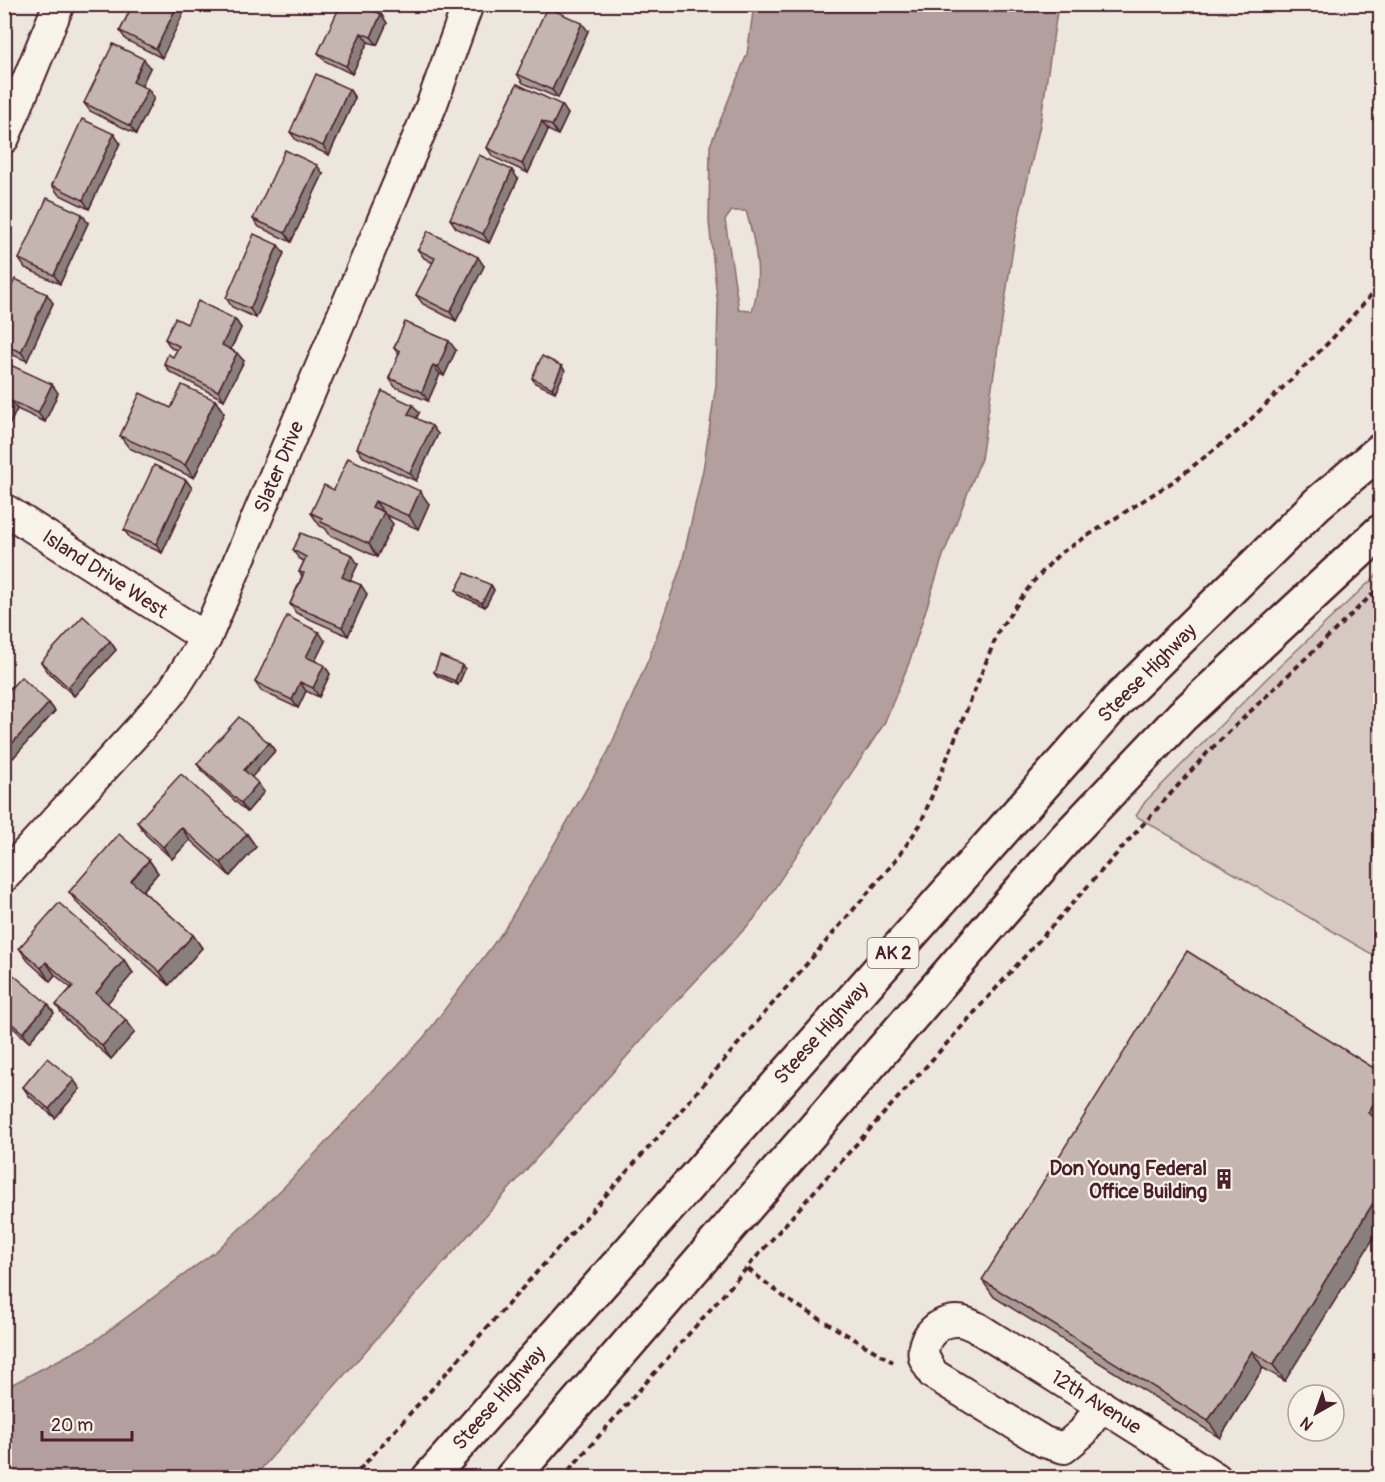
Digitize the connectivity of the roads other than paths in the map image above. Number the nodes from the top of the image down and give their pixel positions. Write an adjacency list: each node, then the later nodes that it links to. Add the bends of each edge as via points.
1 (59, 4): 3 (street)
2 (468, 4): 7 (street, Slater Drive, via 432,104)
3 (4, 138)
4 (1380, 451): 10 (highway, Steese Highway / AK 2, via 1317,504 1119,699)
5 (4, 509): 7 (street, Island Drive West)
6 (1380, 532): 11 (highway, AK 2, via 1182,716 1066,838)
7 (206, 638): 8 (street, Slater Drive, via 173,690)
8 (4, 878)
9 (1101, 1405): 9 (street, 12th Avenue, via 976,1327 958,1321 944,1323 926,1341 924,1357 933,1374 1044,1442 1064,1448 1083,1432); 12 (street, 12th Avenue)
10 (429, 1478)
11 (512, 1478)
12 (1216, 1478)

